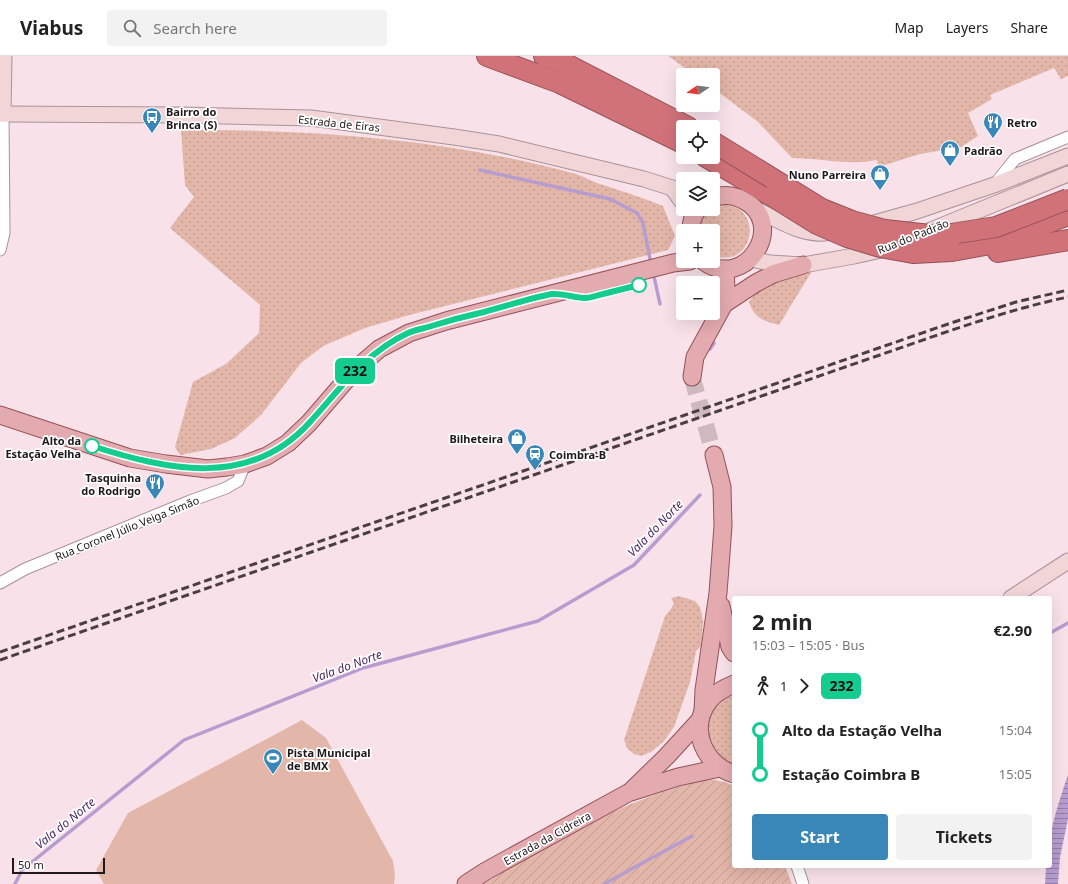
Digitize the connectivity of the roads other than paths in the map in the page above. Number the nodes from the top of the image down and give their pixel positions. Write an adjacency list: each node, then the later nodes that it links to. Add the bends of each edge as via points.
1 (4, 56): 4 (street)
2 (487, 56): 6 (highway)
3 (544, 56): 5 (highway, via 566,64)
4 (2, 114): 13 (street, Estrada de Eiras, via 311,118 499,144); 19 (street, via 4,234)
5 (676, 129)
6 (676, 131)
7 (1068, 137): 12 (street, via 1015,159)
8 (720, 146): 15 (highway, bridge, via 822,209 885,230 930,235 996,227)
9 (1068, 156): 12 (street, Rua do Padrão)
10 (718, 164): 20 (highway, bridge, via 817,224 847,237 880,247 913,252)
11 (1068, 174): 23 (street, Rua do Padrão, via 880,251)
12 (994, 185): 16 (street, Rua do Padrão, via 912,213 826,233 805,232)
13 (676, 189)
14 (720, 196): 16 (main road, via 737,197)
15 (1068, 199)
16 (755, 209): 22 (main road, via 763,229 762,240 758,250)
17 (1068, 215): 20 (highway, via 1001,242)
18 (1068, 240): 20 (highway, via 1002,252)
19 (0, 250)
20 (952, 251)
21 (674, 260): 30 (main road, via 409,333 379,349 364,362 288,443 267,456)
22 (748, 261): 23 (street, Rua do Padrão); 25 (main road, via 735,268); 26 (main road)
23 (803, 265): 26 (main road, via 773,274)
24 (715, 268): 25 (main road)
25 (725, 269): 26 (main road, via 726,289)
26 (730, 300): 27 (main road, via 695,357)
27 (692, 377)
28 (0, 415): 30 (main road, via 130,458 208,469)
29 (714, 455): 33 (main road, Estrada da Cidreira, via 721,479 723,511)
30 (245, 464): 32 (street, Rua Coronel Júlio Veiga Simão, via 238,480 226,488 25,569)
31 (1068, 561): 34 (street)
32 (0, 583)
33 (718, 593): 35 (main road, Estrada da Cidreira); 37 (main road, Estrada da Cidreira)
34 (1014, 596)
35 (732, 650)
36 (732, 685): 37 (main road, Estrada da Cidreira, via 724,688 708,702)
37 (702, 715): 38 (main road, Estrada da Cidreira, via 699,730 705,752 712,761); 39 (main road, Estrada da Cidreira, via 666,758)
38 (727, 771): 39 (main road, Estrada da Cidreira, via 678,777)
39 (628, 794): 41 (main road, Estrada da Cidreira)
40 (798, 868): 42 (street)
41 (466, 884)
42 (803, 884)

